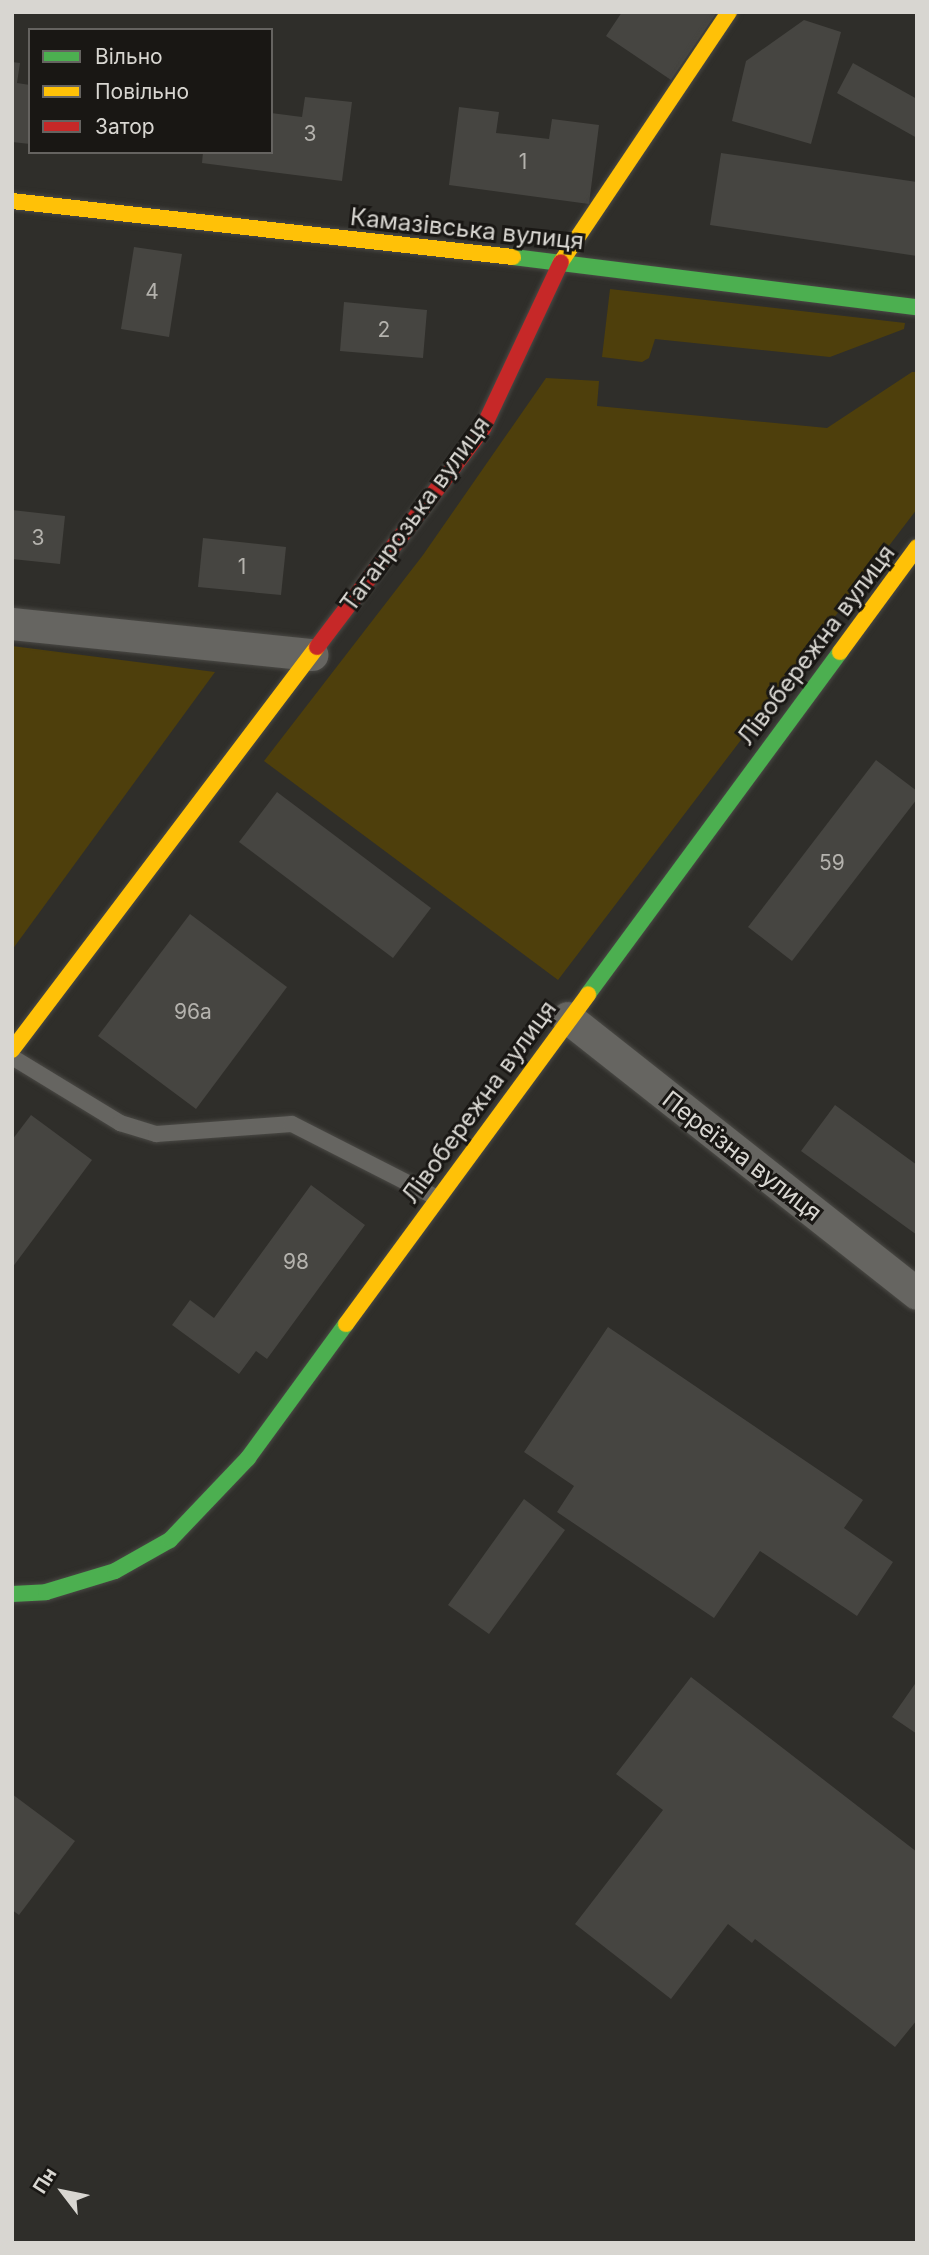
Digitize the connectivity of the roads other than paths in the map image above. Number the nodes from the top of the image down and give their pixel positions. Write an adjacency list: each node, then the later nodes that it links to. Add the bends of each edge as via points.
1 (729, 12): 3 (street, Таганрозька вулиця)
2 (12, 201): 3 (street, Камазівська вулиця)
3 (561, 262): 4 (street, Камазівська вулиця); 7 (street, Таганрозька вулиця, via 483,428)
4 (917, 307)
5 (917, 547): 8 (street, Лівобережна вулиця)
6 (12, 624): 7 (street)
7 (312, 655): 9 (street, Таганрозька вулиця)
8 (568, 1018): 11 (street, Лівобережна вулиця); 12 (street, Переїзна вулиця)
9 (12, 1050)
10 (12, 1057): 11 (lane, via 120,1123 156,1134 292,1124)
11 (437, 1198): 13 (street, Лівобережна вулиця, via 248,1458 170,1540 115,1571 46,1592)
12 (917, 1293)
13 (12, 1594)

